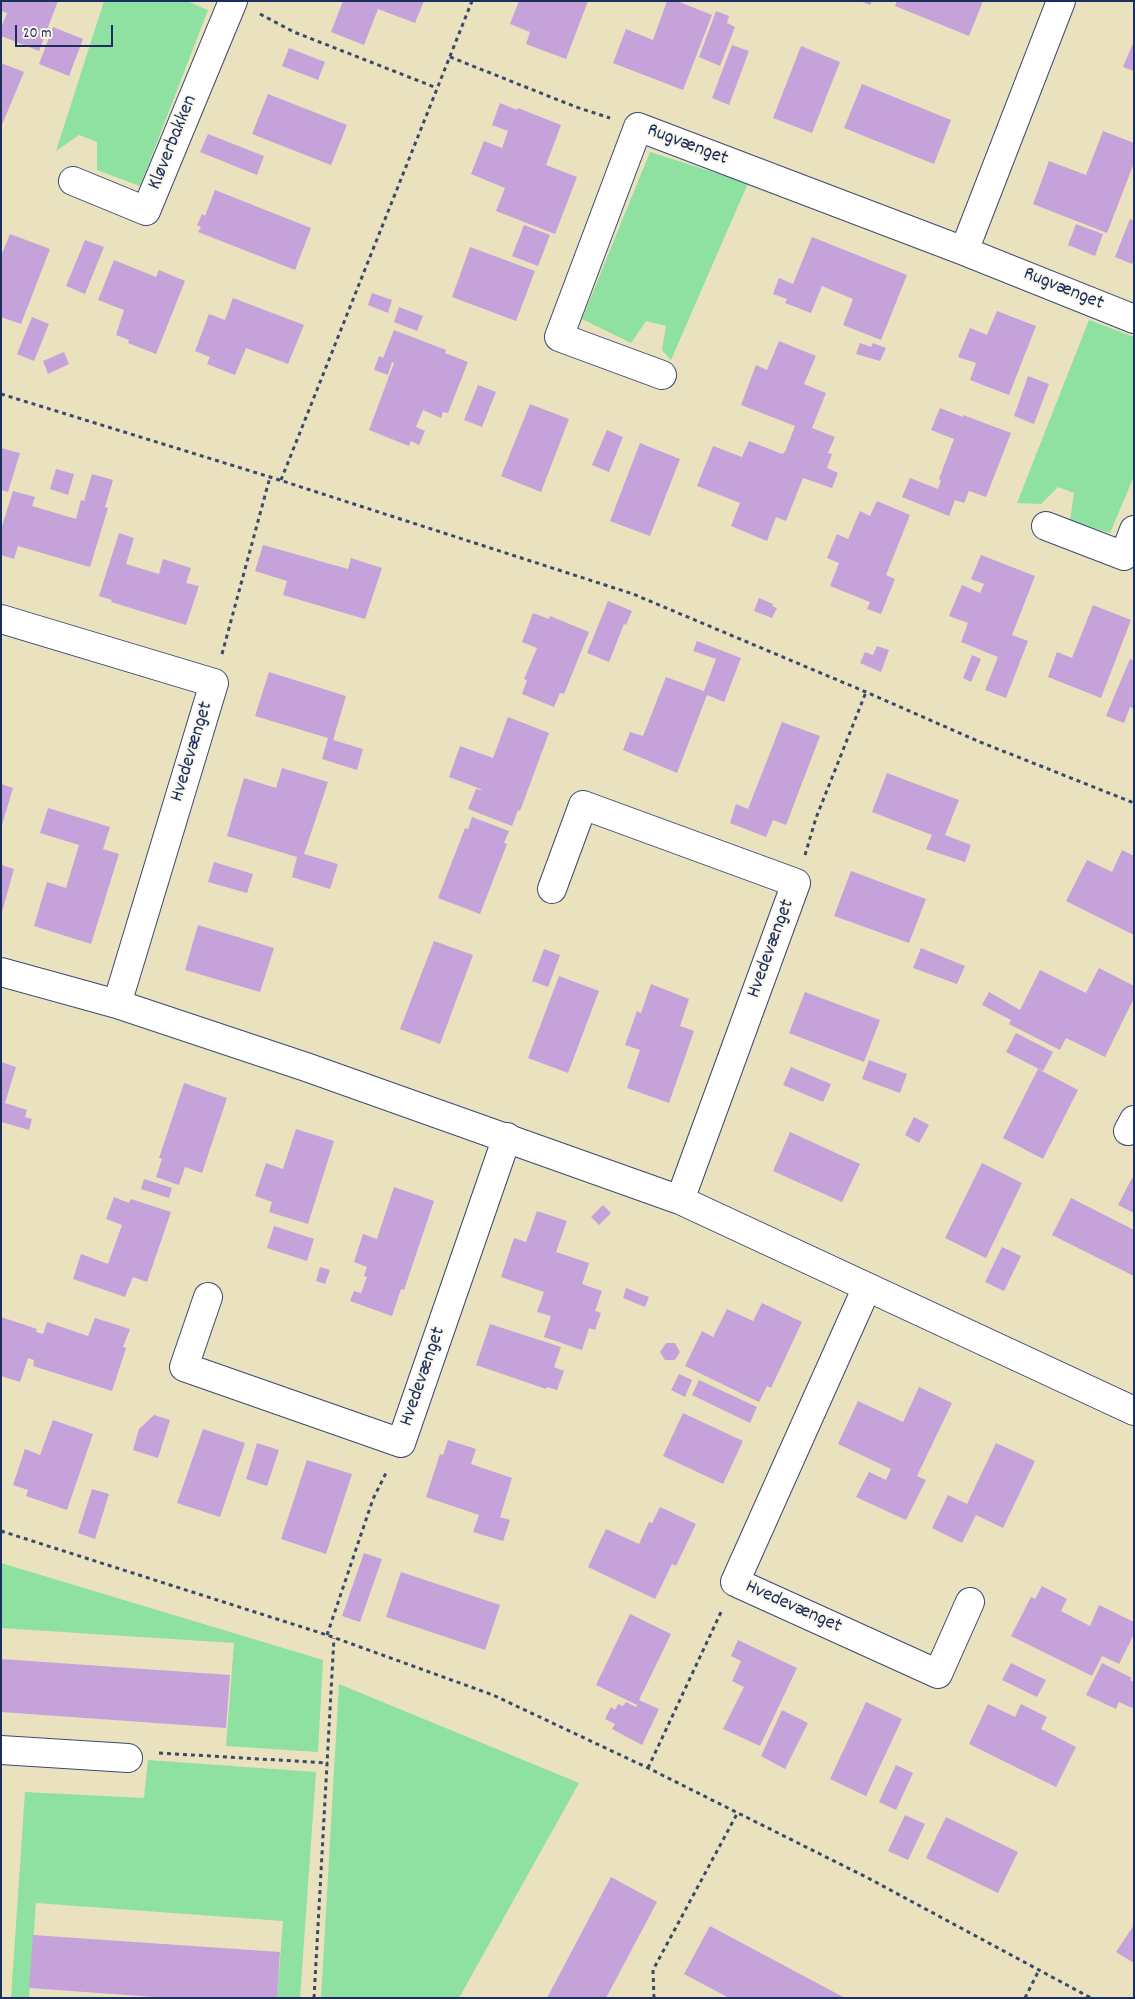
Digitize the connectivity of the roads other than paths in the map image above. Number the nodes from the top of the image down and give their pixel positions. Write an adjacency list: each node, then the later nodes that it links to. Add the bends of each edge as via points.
1 (1061, 1): 4 (street)
2 (243, 6): 3 (street, Kløverbakken, via 146,211)
3 (73, 180)
4 (964, 251): 5 (street, Rugvænget); 6 (street, Rugvænget, via 638,127 559,337)
5 (1134, 319)
6 (662, 375)
7 (1046, 526): 8 (street, via 1124,556)
8 (1134, 530)
9 (1, 619): 12 (street, Hvedevænget, via 214,683)
10 (552, 889): 14 (street, Hvedevænget, via 583,805 796,883)
11 (1, 972): 12 (street)
12 (117, 1004): 13 (street)
13 (507, 1138): 14 (street); 16 (street, Hvedevænget, via 401,1443 184,1367)
14 (680, 1200): 15 (street)
15 (867, 1287): 17 (street); 18 (street, Hvedevænget, via 735,1582 938,1674)
16 (208, 1297)
17 (1134, 1410)
18 (970, 1602)
19 (1, 1750): 20 (street)
20 (128, 1758)

